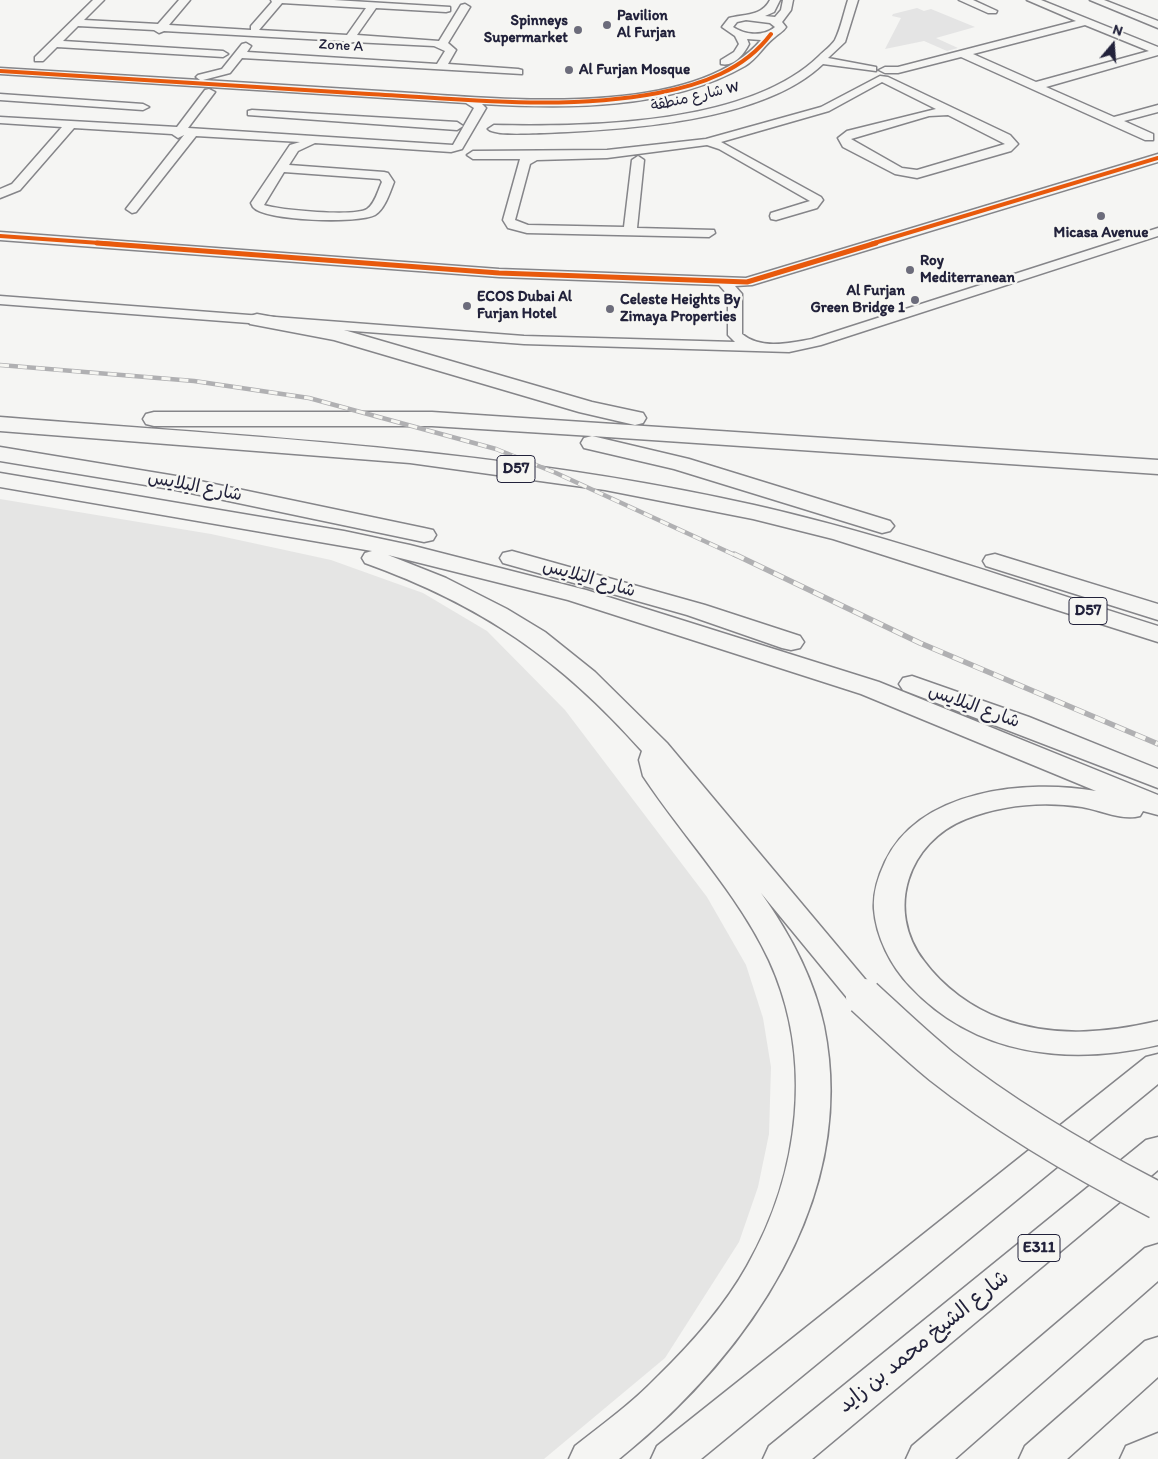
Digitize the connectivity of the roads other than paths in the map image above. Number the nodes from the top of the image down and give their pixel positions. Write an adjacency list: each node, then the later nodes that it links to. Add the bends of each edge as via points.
1 (99, 0): 17 (street)
2 (185, 0): 19 (street)
3 (277, 0): 10 (street); 20 (street)
4 (775, 0): 14 (street, via 770,10)
5 (788, 0): 15 (street, via 784,15)
6 (854, 0): 33 (street, شارع منطقة W, via 846,30)
7 (964, 0): 13 (street)
8 (1032, 0): 16 (street)
9 (1095, 0): 18 (street)
10 (374, 5): 12 (street); 23 (street)
11 (465, 8): 25 (street)
12 (446, 9)
13 (992, 12)
14 (754, 17): 15 (street); 21 (street, via 739,18 727,24 729,30)
15 (777, 22): 22 (street, via 781,27)
16 (1086, 22): 27 (street); 29 (street)
17 (76, 24): 19 (street); 24 (street)
18 (1158, 25)
19 (160, 31): 20 (street); 26 (street)
20 (258, 33): 23 (street); 30 (street)
21 (739, 34): 22 (street); 43 (street, via 744,44 742,50 720,66 673,82 618,93 527,97)
22 (771, 34): 48 (street, via 741,64 685,86 597,100)
23 (351, 42): 25 (street); 32 (street)
24 (54, 44): 26 (street); 31 (street)
25 (442, 45): 35 (street, via 451,50)
26 (148, 50): 28 (street)
27 (1158, 52): 42 (street)
28 (223, 54)
29 (961, 54): 38 (street); 42 (street)
30 (242, 55): 32 (street, Zone A); 39 (street, via 222,73); 41 (street, via 233,73)
31 (39, 59)
32 (347, 61): 35 (street, Zone A)
33 (824, 61): 38 (street); 50 (street, شارع منطقة W, via 779,89)
34 (0, 64): 39 (street)
35 (441, 67): 37 (street, Zone A)
36 (0, 71): 43 (street)
37 (518, 72)
38 (878, 75): 52 (street); 68 (street, via 825,109); 71 (street, via 819,107 702,139 584,152)
39 (201, 77): 41 (street)
40 (13, 80): 44 (street)
41 (248, 80): 43 (street)
42 (1035, 86): 57 (street)
43 (351, 89): 47 (street)
44 (0, 92)
45 (210, 92): 64 (street)
46 (0, 97): 49 (street)
47 (464, 99): 48 (street); 70 (street, via 480,108)
48 (506, 102): 71 (street, via 488,109 471,143)
49 (87, 103): 51 (street); 60 (street)
50 (735, 105): 55 (street); 59 (street, شارع منطقة W)
51 (143, 107)
52 (930, 108): 52 (street, via 851,134 844,140 899,171 910,173 922,173 1011,145 1006,138 950,111)
53 (1158, 108): 57 (street)
54 (252, 112): 56 (street)
55 (757, 113)
56 (306, 117): 61 (street); 67 (street)
57 (1114, 121): 65 (street)
58 (0, 122): 60 (street)
59 (646, 123): 63 (street, شارع منطقة W, via 536,134); 66 (street)
60 (70, 124): 64 (street); 76 (street, via 16,187)
61 (405, 124): 62 (street); 69 (street)
62 (457, 126)
63 (494, 129)
64 (185, 134): 67 (street); 77 (street)
65 (1149, 137)
66 (661, 140)
67 (294, 141): 69 (street); 70 (street); 75 (street)
68 (724, 142): 72 (street); 78 (street, via 817,198 813,205)
69 (402, 143): 70 (street)
70 (452, 149): 71 (street)
71 (473, 151): 72 (street)
72 (525, 158): 79 (street, via 509,220 513,225 527,229)
73 (1158, 158): 84 (street)
74 (638, 160): 79 (street)
75 (282, 168): 75 (street, via 257,202 259,207 271,211 360,216 374,210 388,182 380,175)
76 (0, 194)
77 (132, 209)
78 (776, 216)
79 (630, 231): 81 (street)
80 (1158, 232): 90 (street, via 816,342 789,348)
81 (709, 233)
82 (0, 236): 83 (street, via 492,273)
83 (724, 282): 84 (street); 85 (street)
84 (747, 282): 85 (street)
85 (735, 294): 88 (street)
86 (0, 300): 87 (street)
87 (257, 320): 89 (street, via 524,340); 94 (highway, via 337,334 610,413)
88 (735, 335): 89 (street); 90 (street)
89 (711, 347): 90 (street)
90 (756, 348)
91 (0, 411): 92 (highway, via 189,420)
92 (356, 421): 94 (highway, via 424,419); 99 (highway, via 512,432 640,453)
93 (0, 424): 100 (highway, D57, via 410,456 605,483 752,512 842,534)
94 (762, 440): 96 (highway)
95 (0, 454): 102 (highway, شارع اليلايس, via 294,506 559,570 696,610 838,657 1019,723)
96 (1158, 467)
97 (0, 480): 98 (highway)
98 (217, 516): 101 (highway, via 377,559 478,603 537,639 597,688); 103 (highway, via 410,552 577,595 696,631 928,710)
99 (1158, 612)
100 (1158, 634)
101 (657, 749): 108 (highway, bridge, via 864,997 950,1073 998,1109 1053,1145); 112 (highway, via 653,760 657,776 759,912 797,989 810,1038 813,1124 804,1170 786,1221 760,1276 739,1308 679,1381)
102 (1158, 779)
103 (1158, 806)
104 (1158, 819): 105 (highway, via 1074,796 1016,796 980,803 948,814 910,845 898,860 891,880 889,907 892,928 902,952 917,974 940,997 972,1018 1010,1034 1050,1042 1101,1044 1130,1041)
105 (1158, 1033)
106 (1158, 1066): 113 (highway)
107 (1158, 1150): 114 (highway, شارع الشيخ محمد بن زايد / E311)
108 (1158, 1202)
109 (1158, 1259): 115 (highway)
110 (1158, 1353): 116 (highway)
111 (1158, 1451): 117 (highway)
112 (589, 1459)
113 (671, 1459)
114 (782, 1459)
115 (926, 1459)
116 (1039, 1459)
117 (1140, 1459)

